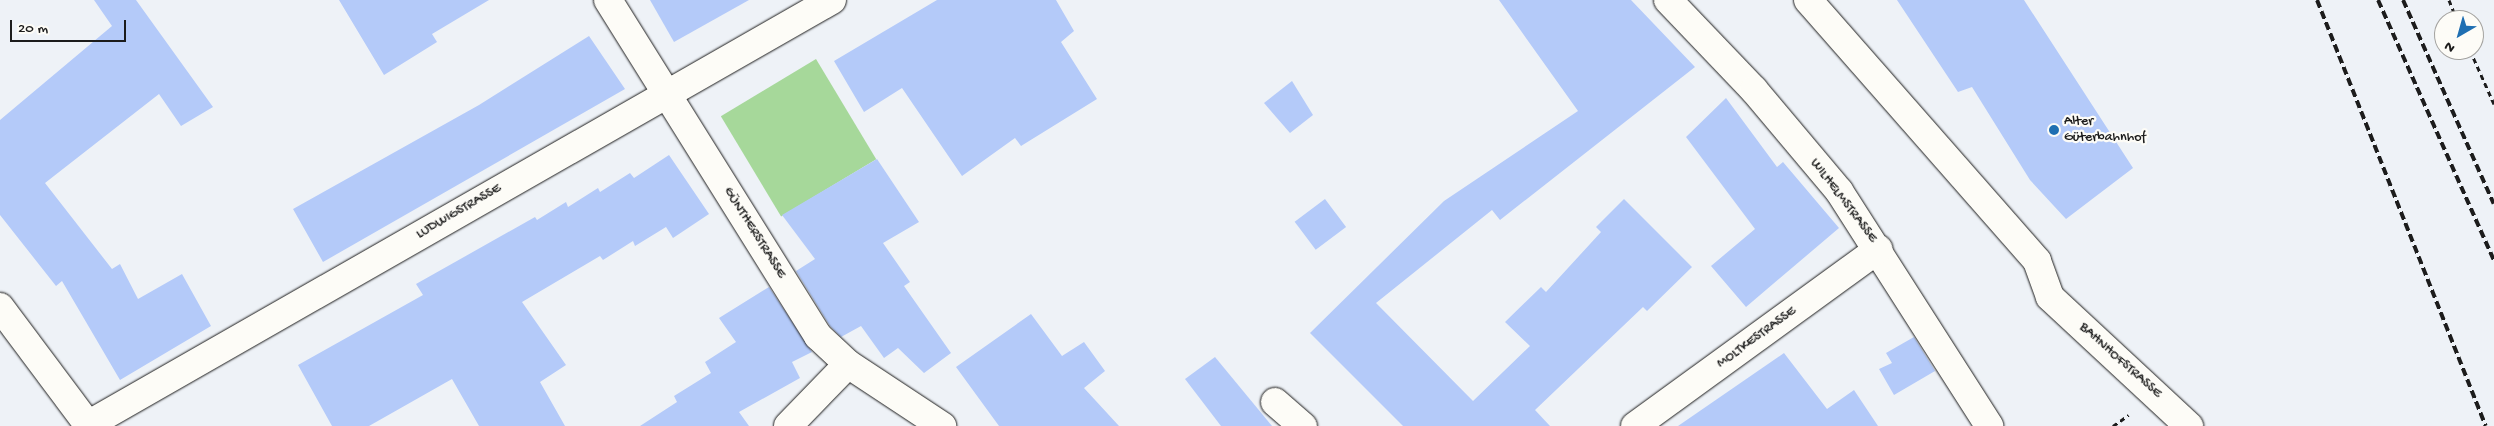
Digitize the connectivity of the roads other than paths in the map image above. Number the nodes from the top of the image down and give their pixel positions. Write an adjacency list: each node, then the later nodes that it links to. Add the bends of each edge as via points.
1 (608, 0): 5 (street, GÜNTHERSTRASSE)
2 (832, 0): 5 (street, LUDWIGSTRASSE)
3 (1668, 0): 6 (street, WILHELMSTRASSE, via 1754,90 1839,191)
4 (1808, 0): 16 (street, BAHNHOFSTRASSE, via 2037,261 2050,297)
5 (665, 93): 8 (street, GÜNTHERSTRASSE, via 818,336); 10 (street, LUDWIGSTRASSE)
6 (1879, 249): 14 (street, MOLTKESTRASSE); 15 (street, WILHELMSTRASSE)
7 (0, 307): 10 (street)
8 (848, 364): 11 (street); 12 (street, GÜNTHERSTRASSE)
9 (1275, 402): 13 (street)
10 (87, 426)
11 (788, 426)
12 (942, 426)
13 (1303, 426)
14 (1635, 426)
15 (1989, 426)
16 (2190, 426)

